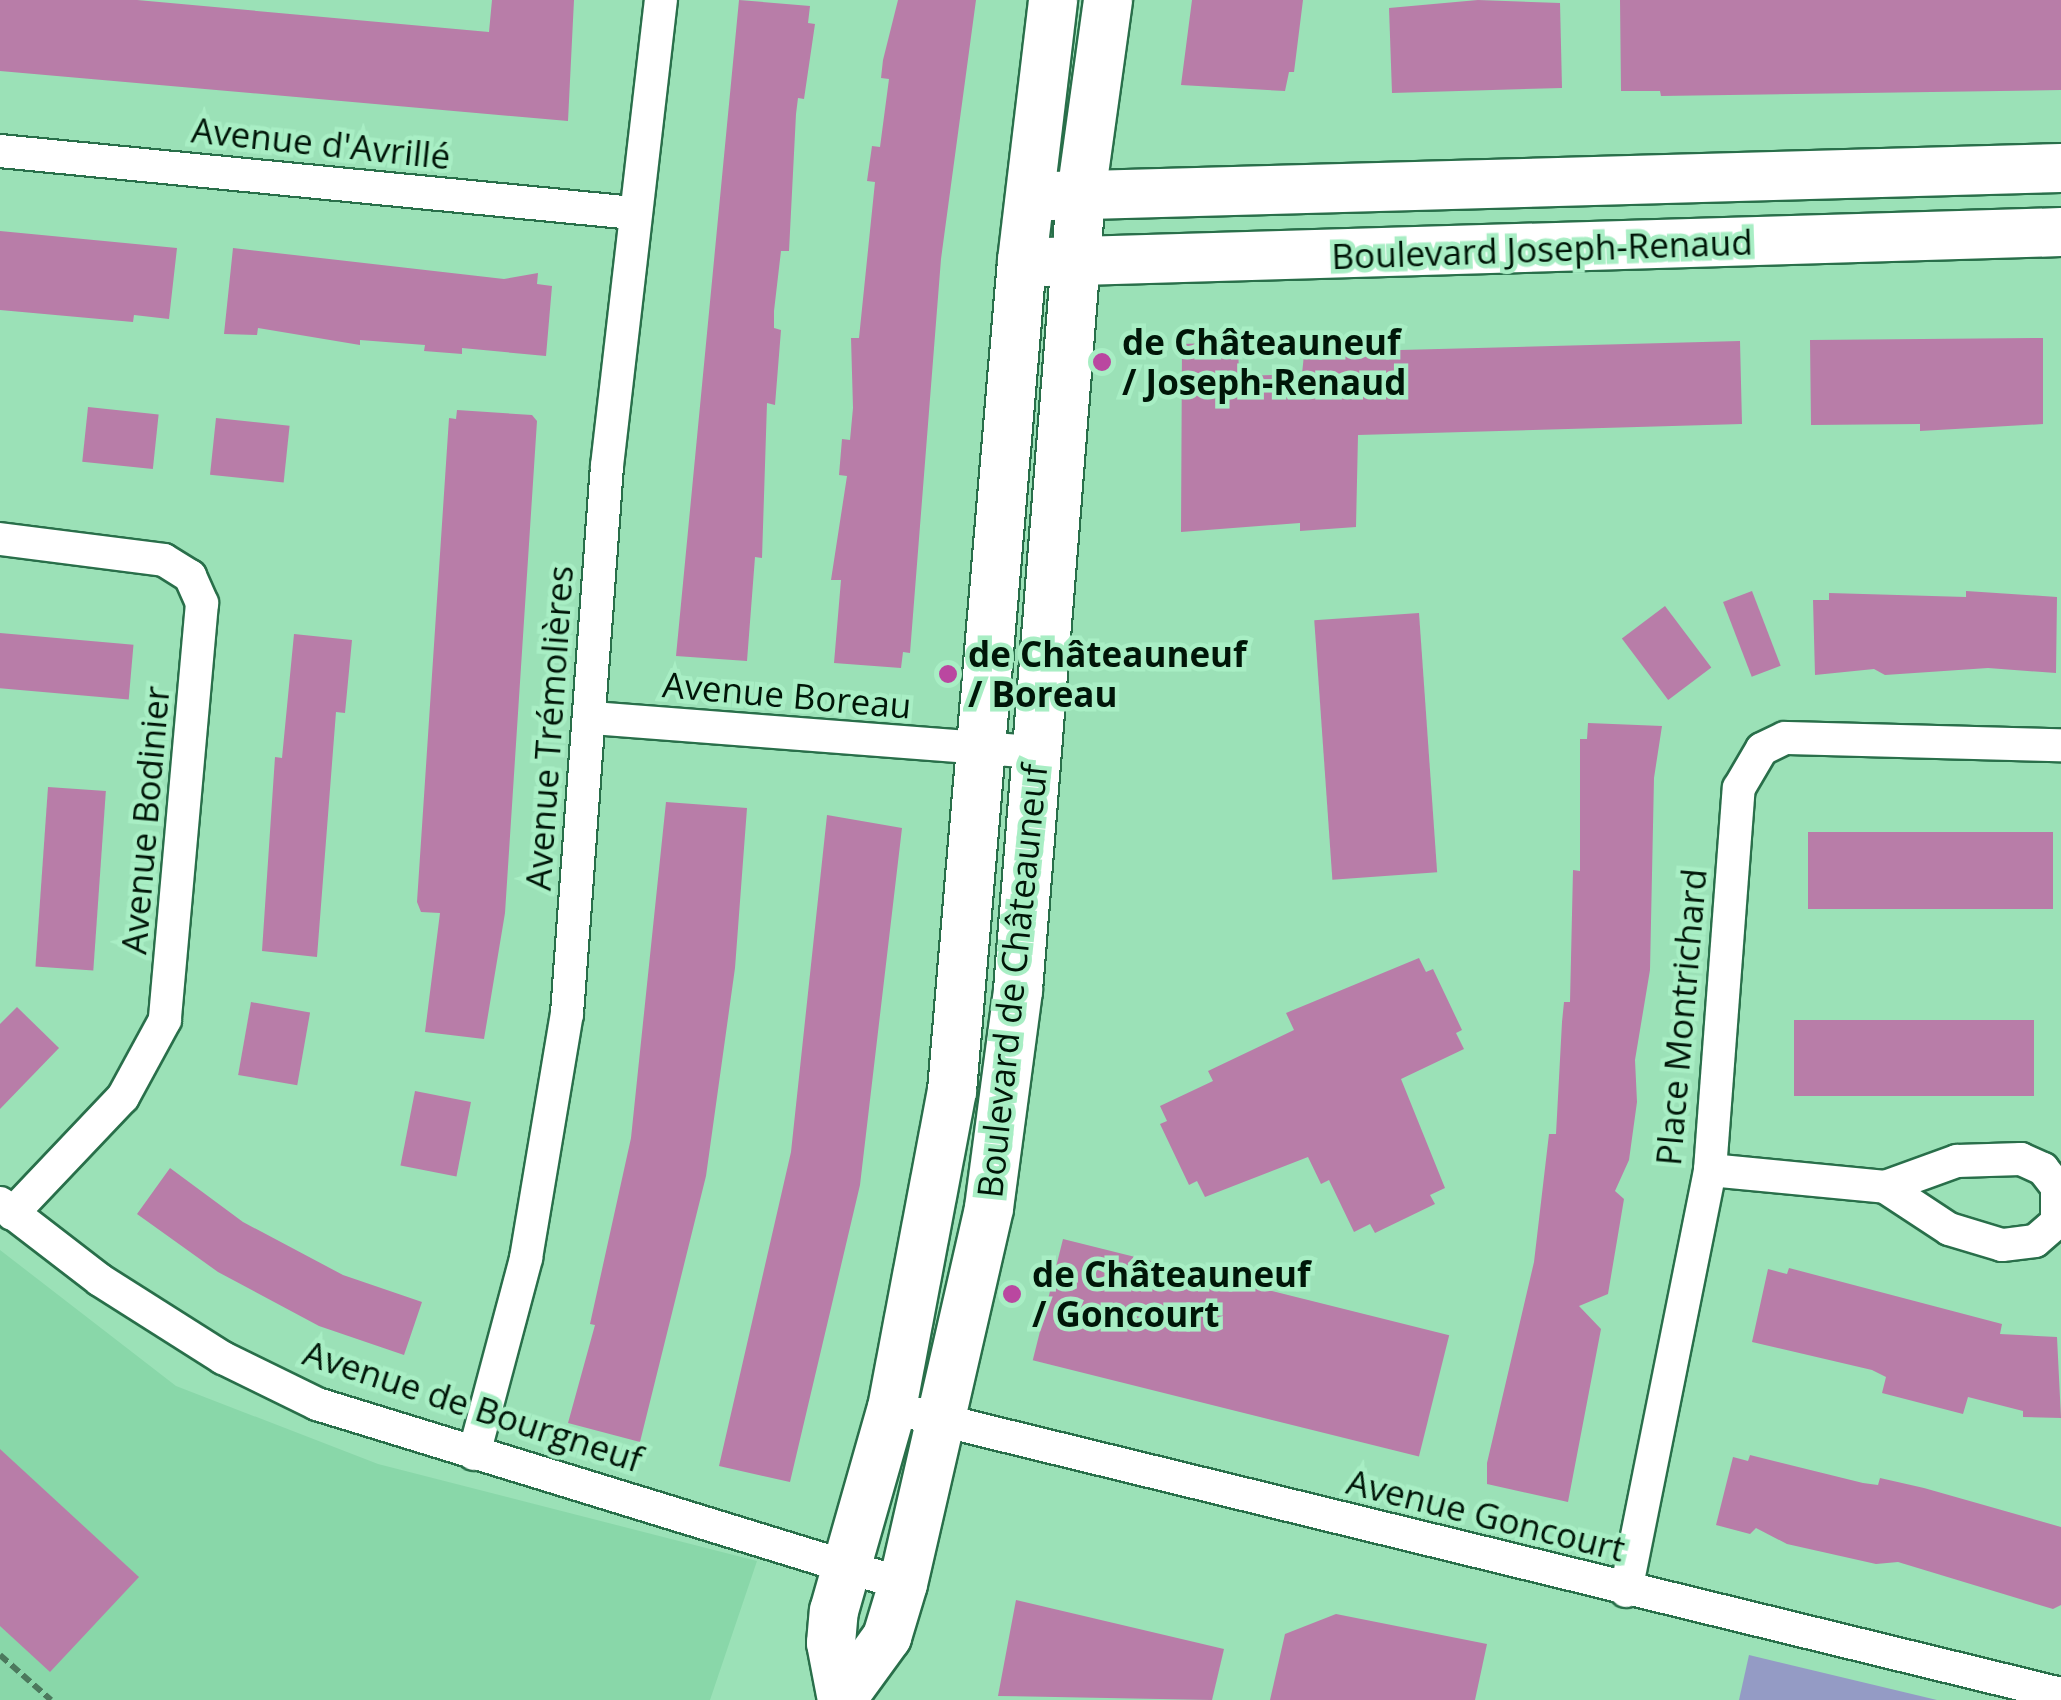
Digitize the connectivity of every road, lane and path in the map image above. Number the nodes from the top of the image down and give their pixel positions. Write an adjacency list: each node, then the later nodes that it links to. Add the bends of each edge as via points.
1 (662, 0): 8 (street, Avenue Trémolières)
2 (1053, 0): 7 (street, Boulevard de Châteauneuf)
3 (1108, 0): 6 (street, Boulevard de Châteauneuf)
4 (0, 152): 8 (street, Avenue d'Avrillé)
5 (2061, 168): 6 (street, Boulevard Joseph-Renaud)
6 (1081, 195): 7 (street, Boulevard Joseph-Renaud); 11 (street, Boulevard de Châteauneuf)
7 (1029, 198): 10 (street, Boulevard de Châteauneuf)
8 (634, 213): 13 (street, Avenue Trémolières, via 606,484)
9 (2061, 232): 11 (street, Boulevard Joseph-Renaud)
10 (1022, 261): 11 (street, Boulevard Joseph-Renaud); 15 (street, Boulevard de Châteauneuf)
11 (1075, 264): 16 (street, Boulevard de Châteauneuf)
12 (0, 539): 19 (street, Avenue Bodinier, via 164,560 190,576 202,603 165,1020 123,1097)
13 (592, 718): 15 (street, Avenue Boreau); 22 (street, Avenue Trémolières, via 554,1113 513,1316)
14 (2061, 745): 17 (street, Place Montrichard, via 1785,738 1762,749 1739,788)
15 (981, 751): 16 (street, Avenue Boreau); 20 (street, Boulevard de Châteauneuf, via 952,1091)
16 (1036, 752): 21 (street, Boulevard de Châteauneuf, via 1006,1097)
17 (1710, 1170): 18 (street); 25 (street, Place Montrichard)
18 (1885, 1187): 18 (street, via 1950,1228 2002,1246 2034,1241 2057,1222 2057,1187 2043,1168 2021,1159 1957,1161)
19 (6, 1208): 22 (street, Avenue de Bourgneuf, via 100,1280 224,1358 318,1404)
20 (892, 1408): 21 (street, Avenue Goncourt); 23 (street, Boulevard de Châteauneuf)
21 (944, 1422): 24 (street, Boulevard de Châteauneuf); 25 (street, Avenue Goncourt)
22 (474, 1454): 23 (street, Avenue de Bourgneuf)
23 (844, 1565): 24 (street, Avenue de Bourgneuf); 29 (street, Boulevard de Châteauneuf, via 831,1643)
24 (903, 1584): 29 (street, Boulevard de Châteauneuf, via 886,1637)
25 (1626, 1591): 27 (street, Avenue Goncourt)
26 (0, 1656): 28 (path)
27 (2061, 1694)
28 (51, 1700)
29 (842, 1700)

